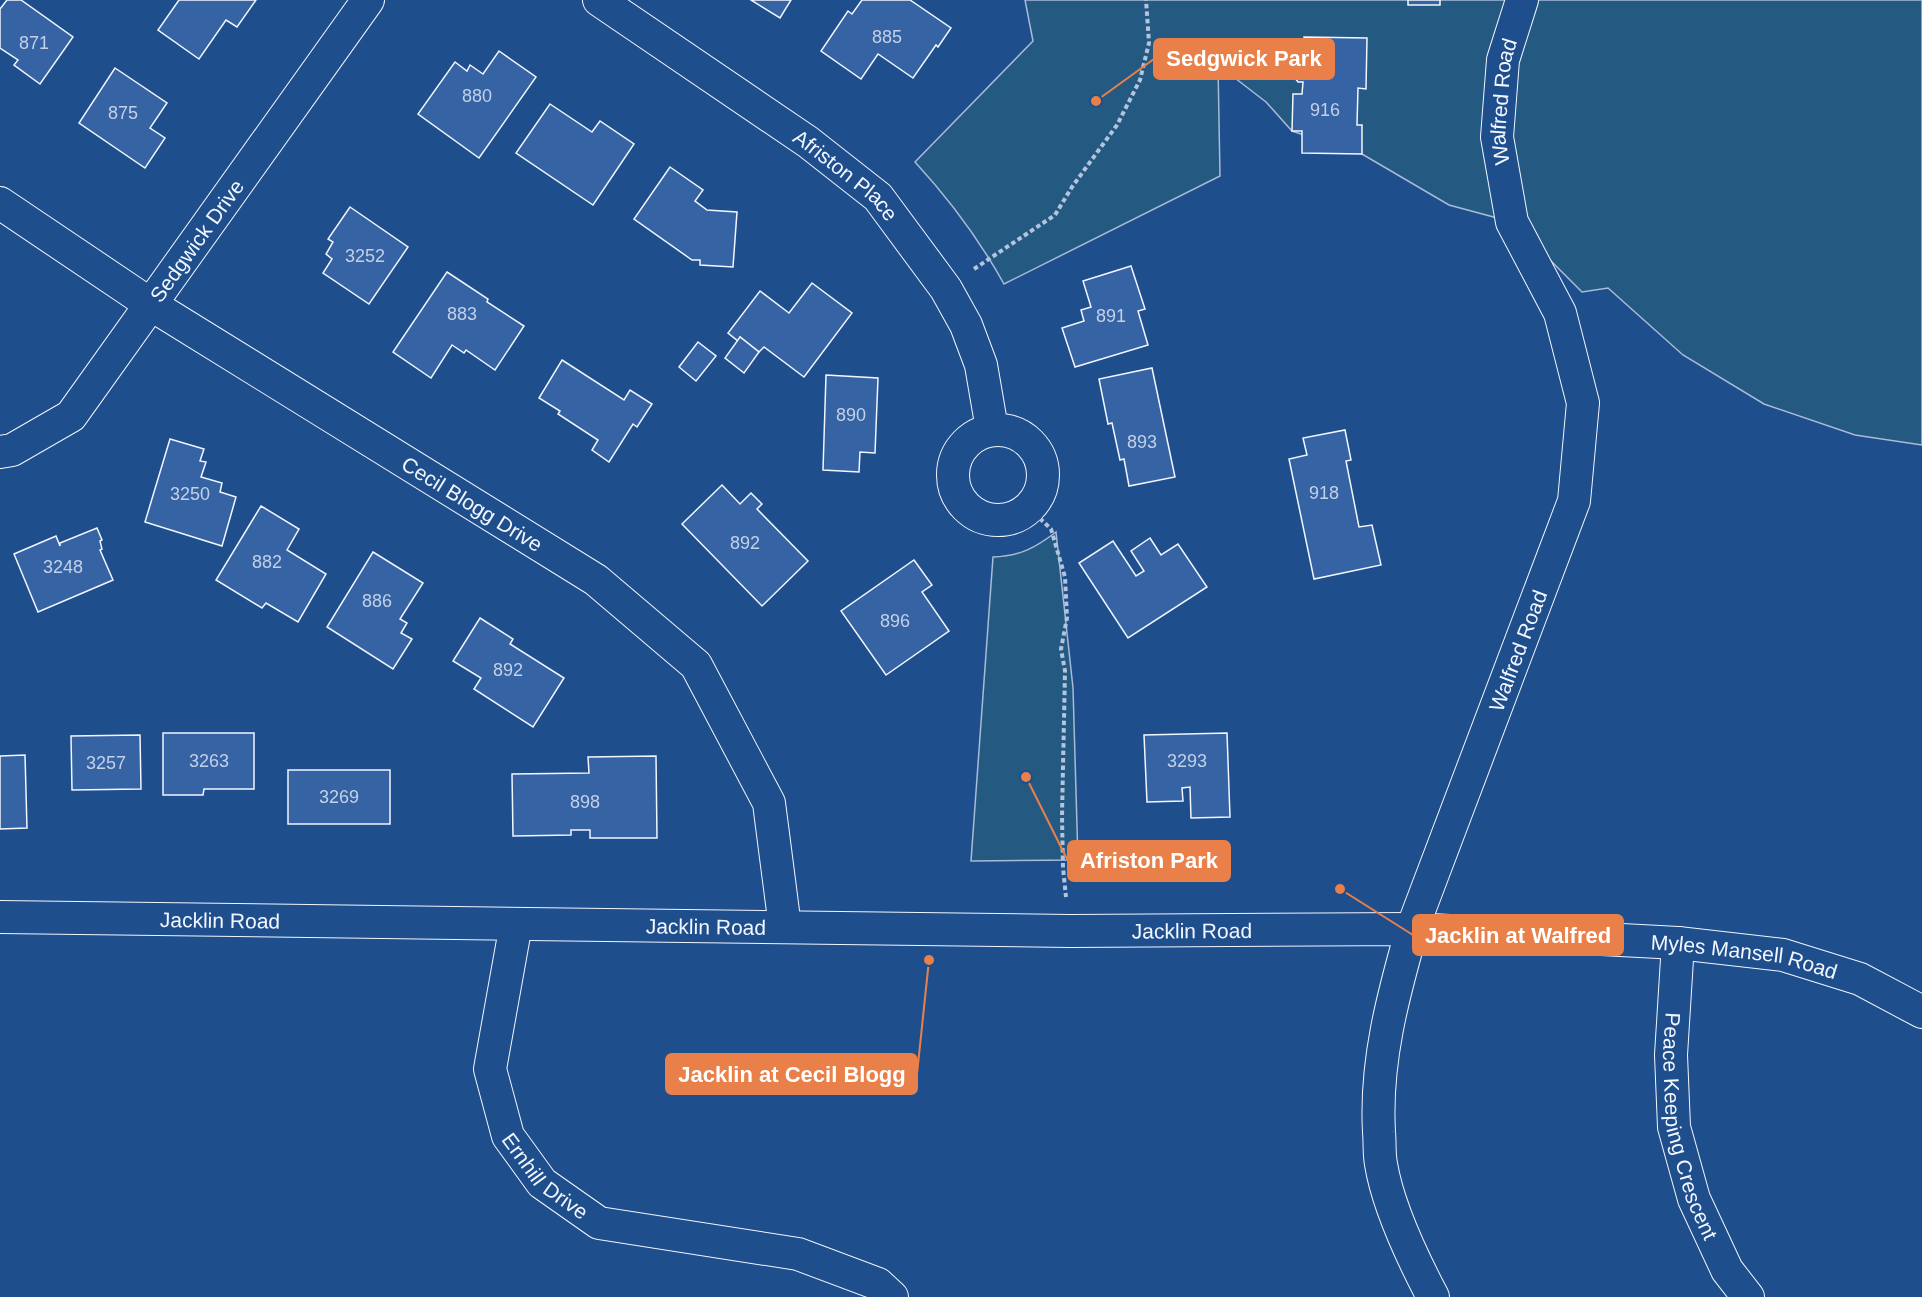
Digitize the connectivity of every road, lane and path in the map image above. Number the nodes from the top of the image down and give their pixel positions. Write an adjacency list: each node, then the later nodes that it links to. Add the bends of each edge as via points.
1 (368, 0): 7 (street, Sedgwick Drive)
2 (599, 0): 6 (street, Afriston Place, via 808,142 878,197)
3 (1146, 0): 6 (path, via 1149,43 1140,80 1117,125 1054,215)
4 (1522, 0): 14 (street, Walfred Road, via 1503,60 1497,137 1512,222 1560,313 1583,403 1574,501)
5 (0, 203): 7 (street, Cecil Blogg Drive)
6 (946, 289): 8 (street, Afriston Place, via 981,364)
7 (150, 304): 9 (street, Sedgwick Drive, via 71,416 12,450); 13 (street, Cecil Blogg Drive, via 596,580 696,665 769,803)
8 (992, 429): 10 (street, via 1011,431 1028,440 1040,455 1044,474 1040,493); 10 (street, via 974,435 960,448 953,466 953,485 961,502 976,515 994,520 1013,518)
9 (0, 452)
10 (1029, 508): 15 (path, via 1052,529 1065,577 1067,618 1061,649 1065,671 1062,816)
11 (0, 917): 12 (street, Jacklin Road)
12 (516, 924): 13 (street, Jacklin Road); 18 (street, Ernhill Drive, via 490,1069 508,1136 542,1184 599,1223 798,1254 878,1284)
13 (784, 927): 15 (street, Jacklin Road)
14 (1412, 929): 15 (street, Jacklin Road); 16 (street, Myles Mansell Road); 19 (street, Walfred Road, via 1392,1000 1377,1105 1381,1165 1397,1220)
15 (1070, 931)
16 (1678, 943): 17 (street, Myles Mansell Road, via 1783,955 1860,979); 20 (street, Peace Keeping Crescent, via 1671,1055 1674,1127 1694,1199 1727,1270)
17 (1922, 1012)
18 (892, 1297)
19 (1433, 1297)
20 (1748, 1297)

